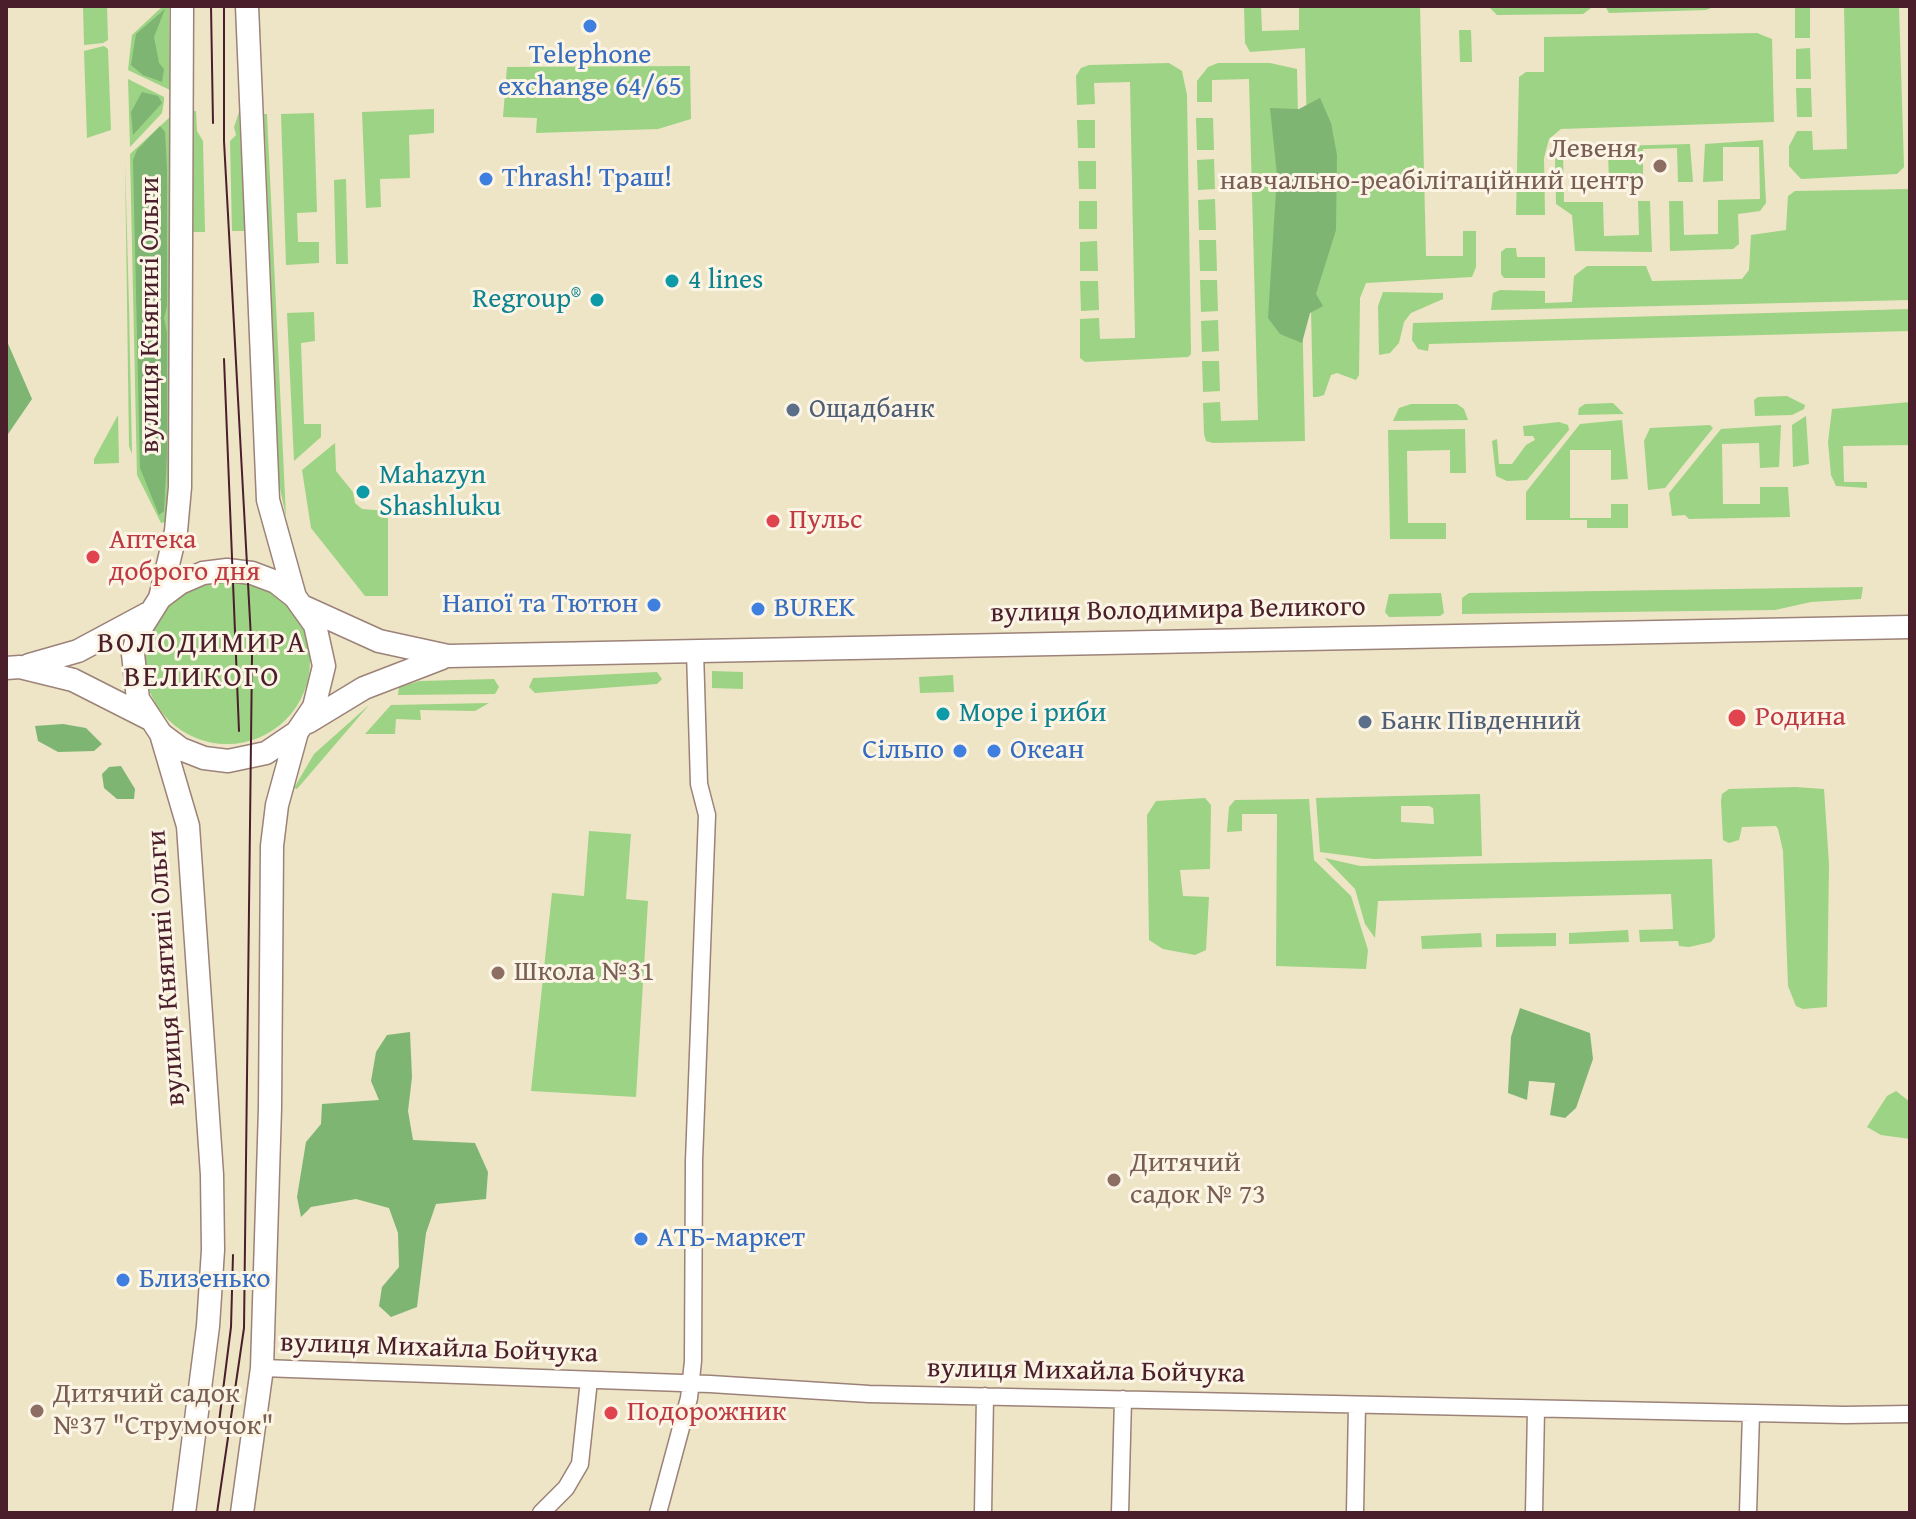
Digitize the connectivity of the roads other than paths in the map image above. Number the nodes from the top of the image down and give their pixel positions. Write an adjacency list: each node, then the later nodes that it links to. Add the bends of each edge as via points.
1 (182, 6): 4 (main road, вулиця Княгині Ольги, via 180,487 176,531)
2 (247, 6): 3 (main road, via 268,500)
3 (300, 602): 4 (main road, вулиця Володимира Великого, via 276,582 227,570 180,583); 7 (main road, вулиця Володимира Великого, via 379,641); 10 (main road, via 322,645 324,666 322,687)
4 (154, 605): 8 (main road, вулиця Володимира Великого, via 78,651); 9 (main road, вулиця Княгині Ольги, via 133,654 138,699)
5 (1910, 627): 6 (main road, вулиця Володимира Великого)
6 (695, 651): 7 (main road, вулиця Володимира Великого); 13 (street, via 699,784 707,815)
7 (448, 656): 10 (main road, вулиця Володимира Великого, via 364,688)
8 (13, 667): 9 (main road, вулиця Володимира Великого, via 73,680)
9 (155, 726): 10 (main road, вулиця Володимира Великого, via 181,749 228,761 266,753); 20 (main road, вулиця Княгині Ольги, via 184,805 192,853 212,1175 207,1339)
10 (300, 728): 11 (main road, via 277,805 272,846)
11 (262, 1368): 12 (street, вулиця Михайла Бойчука); 21 (main road)
12 (589, 1380): 13 (street, вулиця Михайла Бойчука); 22 (street, via 580,1464)
13 (691, 1383): 14 (street, вулиця Михайла Бойчука); 23 (street)
14 (985, 1396): 15 (street, вулиця Михайла Бойчука); 24 (street)
15 (1123, 1399): 16 (street, вулиця Михайла Бойчука); 25 (street)
16 (1357, 1405): 17 (street, вулиця Михайла Бойчука); 26 (street)
17 (1536, 1409): 18 (street, вулиця Михайла Бойчука); 27 (street)
18 (1751, 1413): 19 (street, вулиця Михайла Бойчука); 28 (street)
19 (1910, 1414)
20 (184, 1513)
21 (242, 1513)
22 (541, 1513)
23 (658, 1513)
24 (983, 1513)
25 (1120, 1513)
26 (1355, 1513)
27 (1534, 1513)
28 (1748, 1513)

